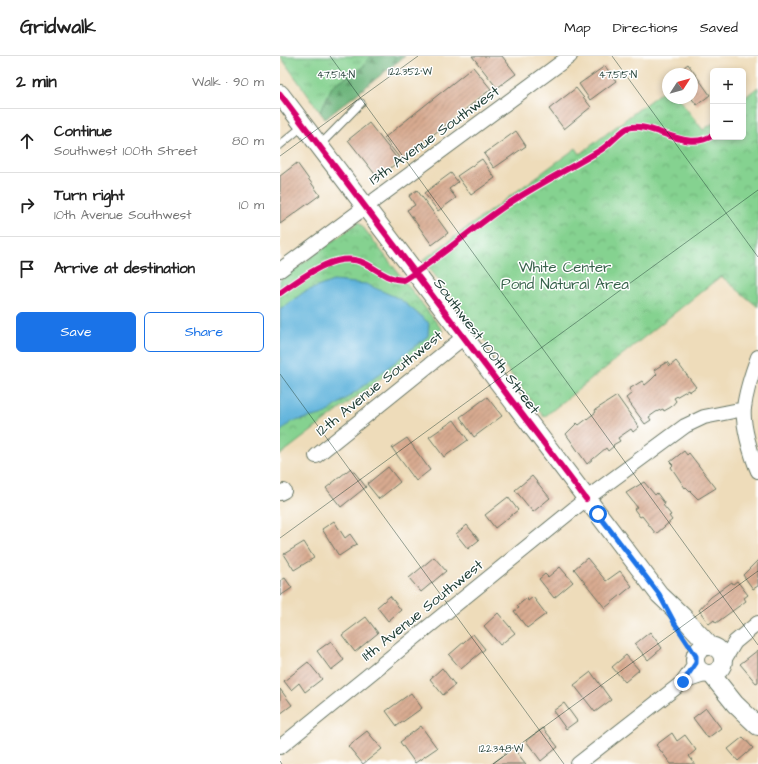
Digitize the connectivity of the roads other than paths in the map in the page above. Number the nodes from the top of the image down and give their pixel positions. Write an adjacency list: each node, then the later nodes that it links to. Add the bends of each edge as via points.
1 (570, 56): 7 (street, 13th Avenue Southwest)
2 (280, 94): 4 (street, Southwest 100th Street)
3 (361, 103): 6 (lane)
4 (304, 126): 5 (lane); 6 (street, Southwest 100th Street)
5 (280, 145)
6 (318, 146): 7 (street, Southwest 100th Street)
7 (364, 207): 8 (street, 13th Avenue Southwest); 9 (street, Southwest 100th Street)
8 (280, 270)
9 (464, 337): 12 (street, 12th Avenue Southwest); 14 (street, Southwest 100th Street)
10 (758, 357): 11 (street)
11 (744, 409): 13 (street, via 748,438); 14 (street, 11th Avenue Southwest, via 704,417 685,426)
12 (316, 456)
13 (758, 471)
14 (586, 500): 16 (street, Southwest 100th Street, via 659,594 675,624); 18 (street, 11th Avenue Southwest)
15 (758, 624): 16 (street)
16 (710, 661): 17 (street, Southwest 100th Street, via 735,704); 19 (street)
17 (758, 725)
18 (280, 747)
19 (578, 764)

